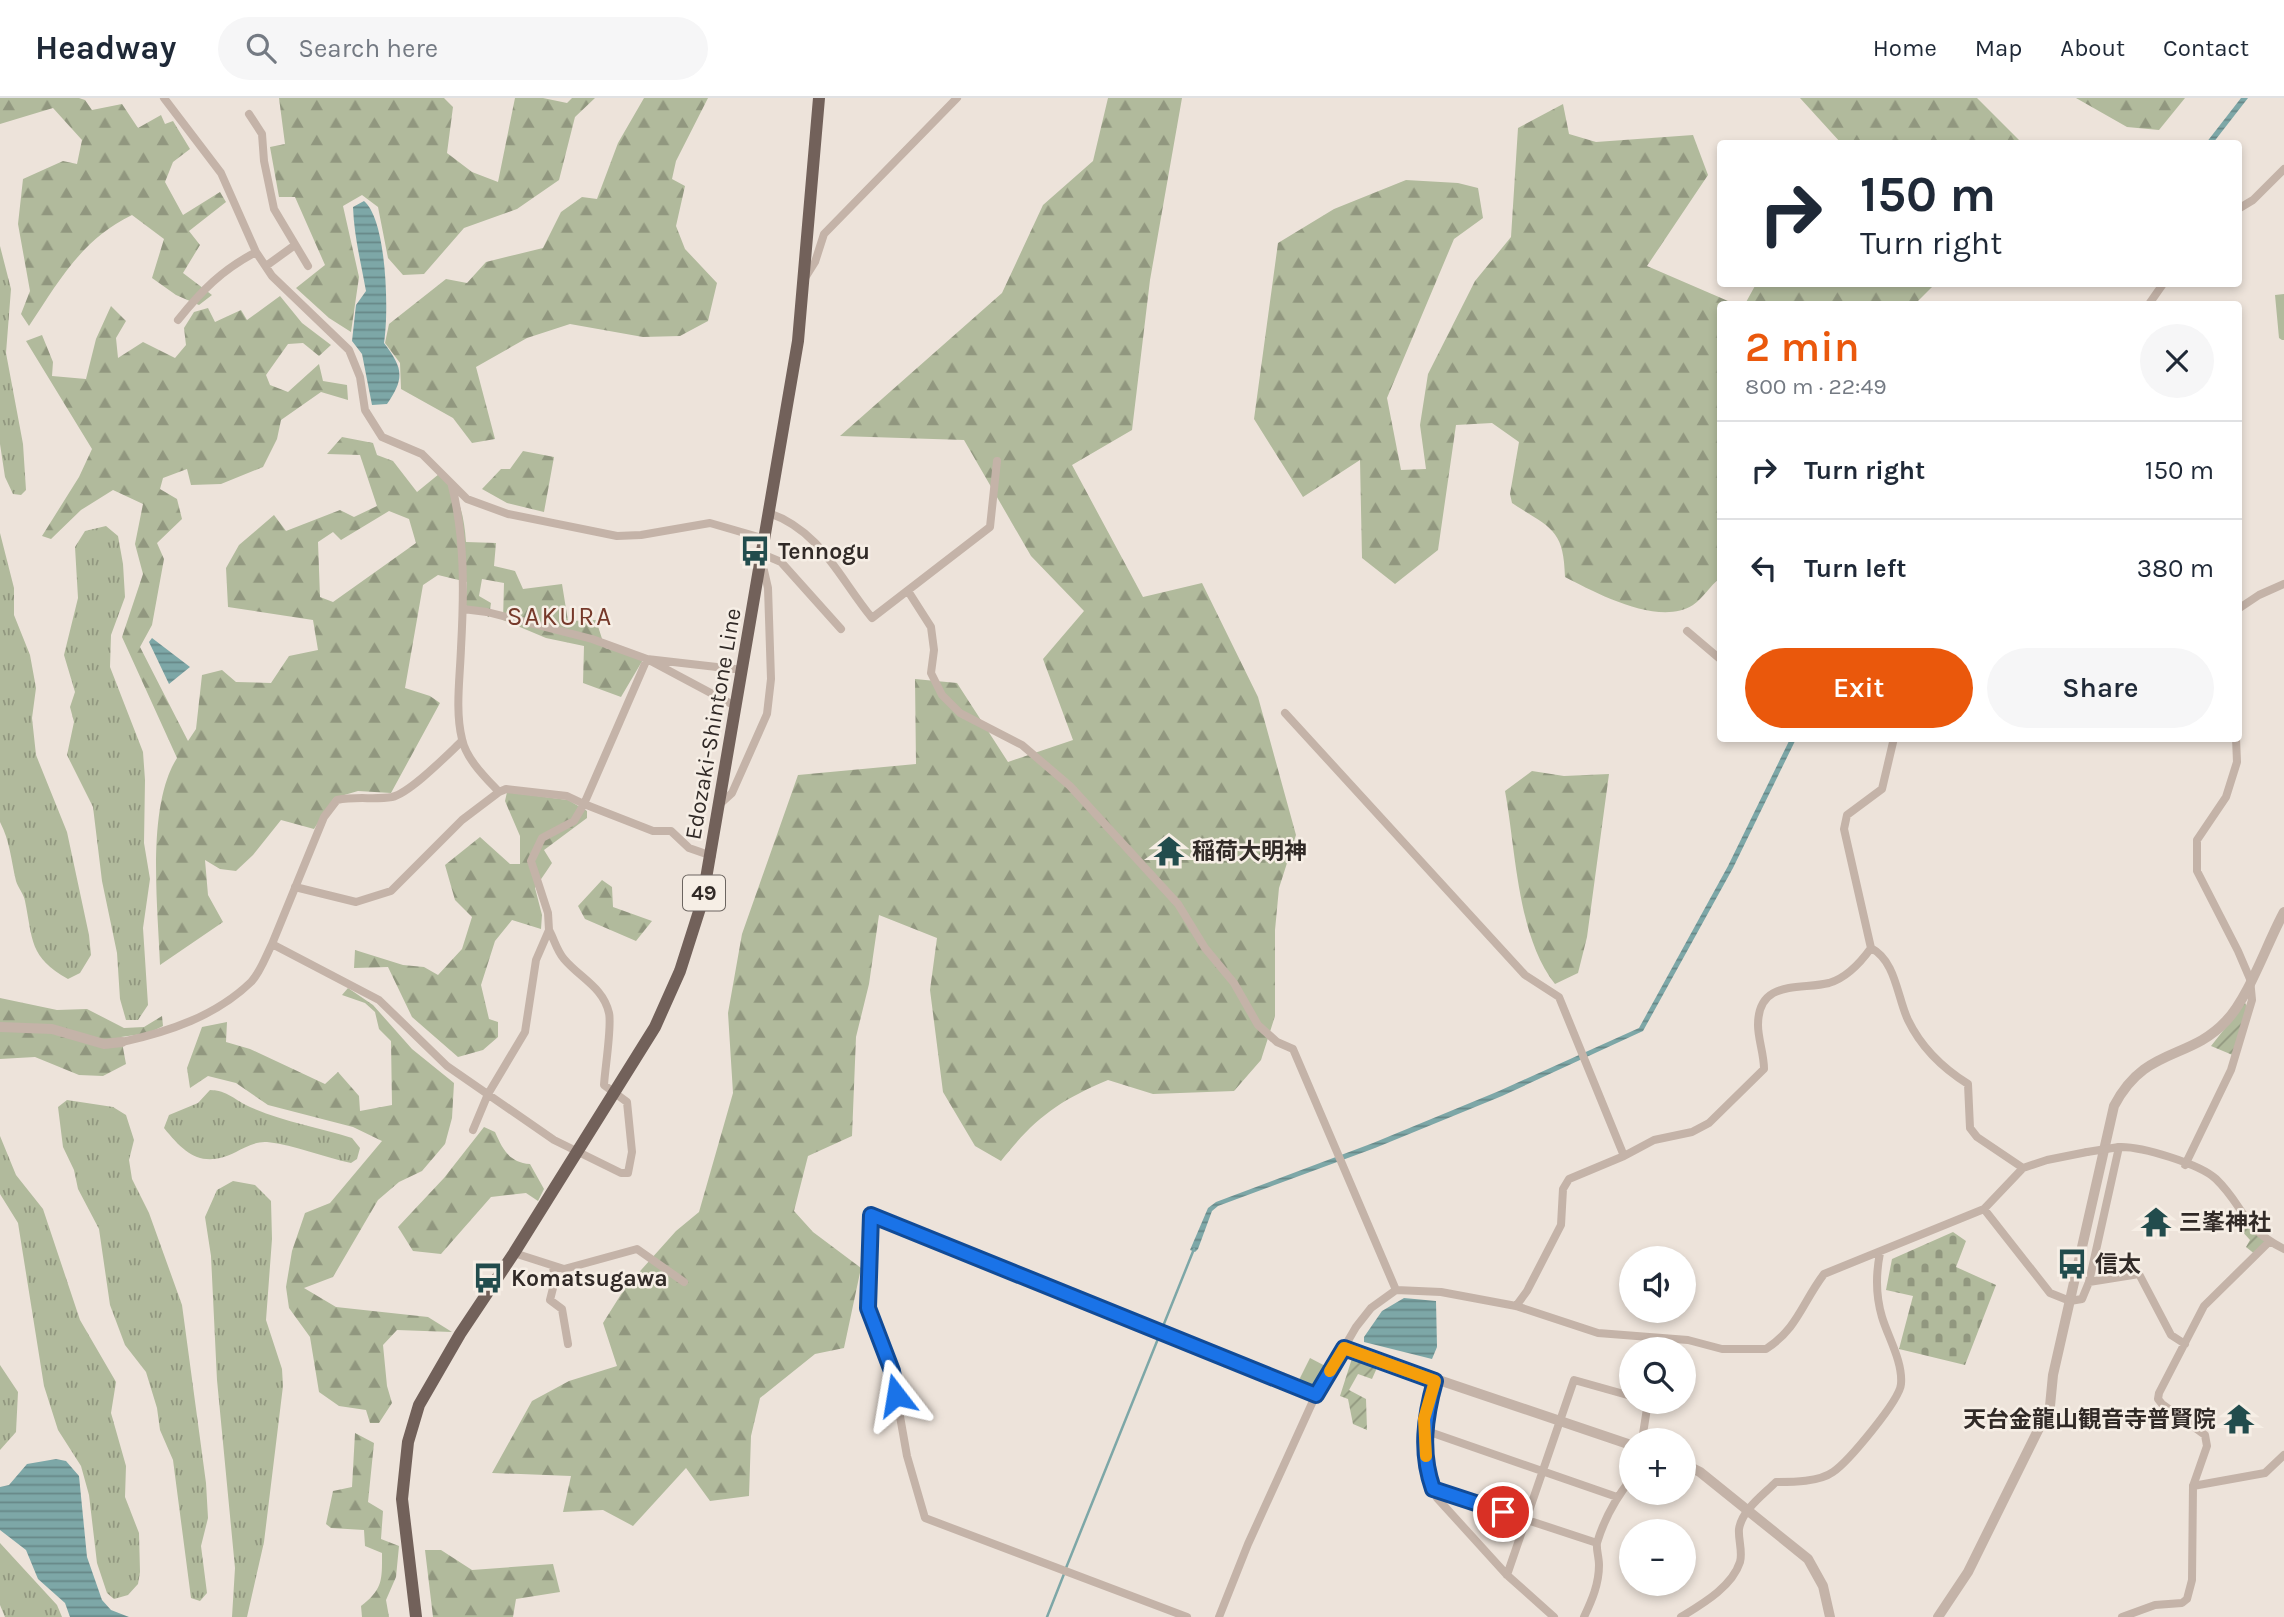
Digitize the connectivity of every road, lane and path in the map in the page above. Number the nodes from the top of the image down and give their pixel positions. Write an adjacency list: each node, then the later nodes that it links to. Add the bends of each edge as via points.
1 (164, 98): 8 (street, via 220,173)
2 (819, 98): 11 (main road, Edozaki-Shintone Line / 49)
3 (957, 98): 11 (street, via 824,234 816,262)
4 (249, 114): 7 (street, via 262,134 274,209)
5 (2284, 169): 6 (street)
6 (2242, 207)
7 (295, 245): 9 (street); 10 (street)
8 (256, 253): 9 (street); 12 (street, via 227,267)
9 (266, 266): 14 (street, via 349,350 360,377 365,410 382,437 422,454)
10 (308, 266)
11 (805, 278): 15 (main road, Edozaki-Shintone Line / 49)
12 (178, 320)
13 (997, 461): 19 (street, via 990,527)
14 (452, 486): 16 (street, via 467,499 508,514 597,534 641,535 710,523); 21 (street, via 458,510)
15 (769, 513): 16 (main road, Edozaki-Shintone Line / 49); 19 (street, via 793,522 811,536 872,618)
16 (765, 539): 17 (main road, Edozaki-Shintone Line / 49)
17 (762, 557): 22 (street, via 781,562); 26 (main road, Edozaki-Shintone Line / 49); 33 (street, via 768,588 771,679 767,714 732,793)
18 (2284, 584): 20 (street)
19 (908, 591): 60 (street, via 931,627 931,673 942,695 960,713 1022,745 1070,786 1178,904 1258,1025 1293,1049)
20 (2242, 606)
21 (463, 609): 25 (street, via 593,639); 29 (street)
22 (841, 629)
23 (1687, 631): 24 (street)
24 (1717, 656)
25 (647, 659): 26 (street); 27 (street); 34 (street)
26 (743, 670): 27 (main road, Edozaki-Shintone Line / 49)
27 (737, 707): 33 (main road, Edozaki-Shintone Line / 49)
28 (1285, 713): 49 (street, via 1525,975 1559,997)
29 (462, 741): 32 (street); 36 (street, via 394,797 337,800 324,817)
30 (1893, 742): 40 (street, via 1882,789 1847,815 1844,829)
31 (2236, 742): 41 (street, via 2237,762 2226,797 2197,840 2197,871)
32 (499, 792): 34 (street, via 566,796); 36 (street, via 462,820 391,891 356,902)
33 (721, 803): 35 (main road, Edozaki-Shintone Line / 49)
34 (584, 804): 35 (street, via 653,831 671,831 689,848); 38 (street, via 575,821 542,838 531,861)
35 (712, 856): 44 (main road, Edozaki-Shintone Line / 49, via 691,937 668,1000)
36 (295, 887): 39 (street)
37 (2284, 912): 41 (street)
38 (549, 930): 44 (street, via 561,956 603,998 610,1016 604,1085); 45 (street, via 536,960 525,1032)
39 (272, 944): 43 (street, via 252,981 209,1013 152,1036); 45 (street, via 379,1000 447,1066)
40 (1871, 948): 49 (street, via 1830,983 1788,987 1763,1003 1758,1024 1764,1069 1727,1108 1692,1132 1654,1140); 51 (street, via 1890,968 1920,1041 1968,1084 1970,1128)
41 (2250, 979): 50 (street, via 2252,1000 2231,1070); 61 (street, via 2238,1004 2215,1031 2147,1066 2123,1090 2108,1126)
42 (0, 1027): 43 (street, via 52,1029 104,1044)
43 (122, 1042)
44 (614, 1092): 48 (main road, Edozaki-Shintone Line / 49); 48 (street, via 626,1102 631,1124 628,1173)
45 (488, 1094): 46 (street); 48 (street)
46 (473, 1130)
47 (2119, 1147): 50 (street, via 2134,1146); 51 (street, bridge); 59 (street)
48 (576, 1151): 55 (main road, Edozaki-Shintone Line / 49)
49 (1624, 1156): 62 (street, via 1569,1179 1563,1189 1561,1225)
50 (2185, 1165): 53 (street, via 2216,1179 2245,1221)
51 (2023, 1168): 52 (street)
52 (1984, 1209): 56 (street); 61 (street, via 2042,1285)
53 (2270, 1241): 54 (street); 66 (street, via 2204,1306)
54 (2284, 1249)
55 (514, 1253): 57 (street); 85 (main road, Edozaki-Shintone Line / 49, via 438,1369 419,1405 408,1442 402,1499)
56 (1880, 1253): 64 (street, via 1824,1274 1795,1326 1766,1349 1722,1349); 81 (street, via 1881,1314 1901,1383 1896,1399 1832,1474 1776,1482)
57 (553, 1267): 58 (street, via 564,1269 637,1249); 65 (street, via 550,1300 562,1309)
58 (684, 1282)
59 (2089, 1282): 61 (street, via 2081,1299); 66 (street, via 2139,1274 2171,1335)
60 (1396, 1290): 62 (street, via 1441,1292); 67 (street, via 1371,1308)
61 (2070, 1301): 92 (street, via 2050,1406 1956,1595)
62 (1516, 1306): 63 (street, via 1598,1333)
63 (1645, 1337)
64 (1696, 1342)
65 (568, 1344)
66 (2185, 1344): 77 (street, via 2158,1399 2206,1435 2207,1446)
67 (1344, 1348): 68 (street); 70 (street)
68 (1435, 1381): 71 (street); 72 (street)
69 (1619, 1393): 71 (street, via 1574,1380)
70 (1316, 1395): 86 (street, via 871,1215 868,1308 892,1371 907,1456 924,1516); 87 (street)
71 (1560, 1422): 73 (street); 76 (street)
72 (1424, 1430): 76 (street); 78 (street)
73 (1619, 1441)
74 (2284, 1455): 77 (street, via 2265,1473)
75 (1696, 1470): 81 (street)
76 (1543, 1471): 80 (street); 82 (street)
77 (2193, 1486): 93 (street, via 2192,1580 2187,1599)
78 (1433, 1489): 82 (street); 84 (street, via 1451,1516)
79 (1619, 1494): 80 (street)
80 (1617, 1497): 83 (street)
81 (1749, 1509): 90 (street, via 1739,1527 1741,1560 1732,1576 1709,1600); 91 (street, via 1814,1567)
82 (1526, 1519): 83 (street); 84 (street)
83 (1597, 1543): 89 (street, via 1593,1602)
84 (1507, 1575): 88 (street)
85 (416, 1617)
86 (1187, 1617)
87 (1219, 1617)
88 (1554, 1617)
89 (1584, 1617)
90 (1681, 1617)
91 (1830, 1617)
92 (1938, 1617)
93 (2122, 1617)

